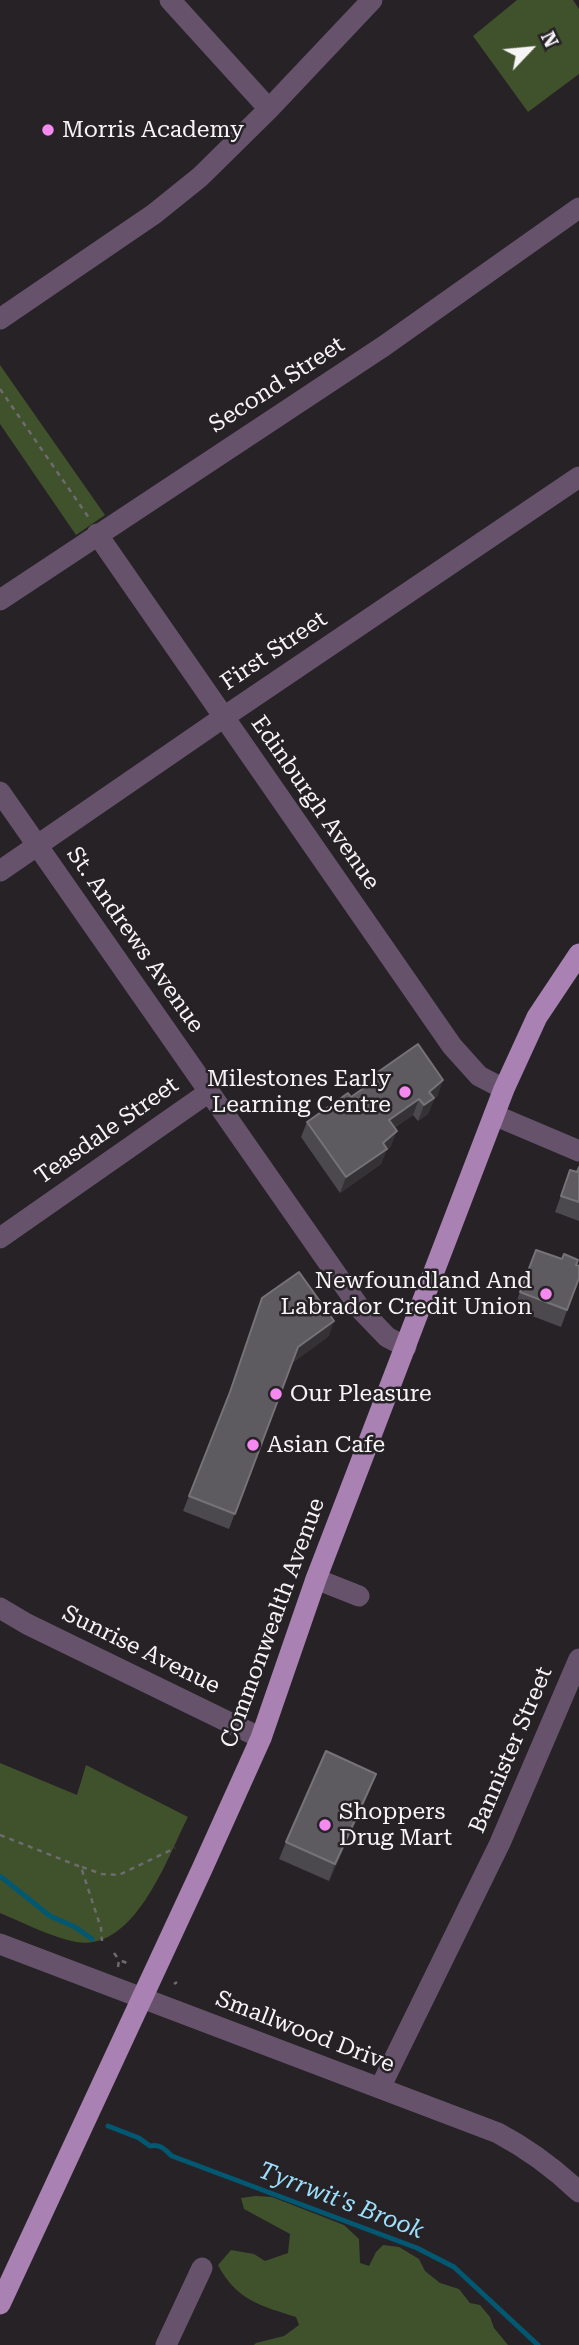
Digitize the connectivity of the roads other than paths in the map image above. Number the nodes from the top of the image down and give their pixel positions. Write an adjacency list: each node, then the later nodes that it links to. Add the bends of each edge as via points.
1 (170, 0): 3 (street)
2 (372, 0): 3 (street)
3 (269, 109): 5 (street, via 184,191)
4 (579, 208): 7 (street, Second Street, via 384,345)
5 (0, 319)
6 (579, 477): 9 (street, First Street)
7 (97, 534): 8 (street, Second Street); 9 (street, Edinburgh Avenue)
8 (0, 600)
9 (224, 717): 11 (street, First Street); 14 (street, Edinburgh Avenue, via 452,1046 479,1076)
10 (0, 792): 11 (street, St. Andrews Avenue)
11 (37, 846): 12 (street, First Street); 15 (street, St. Andrews Avenue)
12 (0, 872)
13 (576, 966): 14 (main road, Commonwealth Avenue, via 537,1017)
14 (504, 1089): 16 (main road, Commonwealth Avenue)
15 (209, 1092): 18 (street, Teasdale Street); 19 (street, St. Andrews Avenue, via 362,1311 387,1337)
16 (494, 1115): 17 (street); 19 (main road, Commonwealth Avenue)
17 (579, 1151)
18 (0, 1238)
19 (406, 1347): 20 (main road, Commonwealth Avenue)
20 (316, 1579): 21 (street); 25 (main road, Commonwealth Avenue)
21 (359, 1596)
22 (0, 1608): 25 (street, Sunrise Avenue)
23 (579, 1659): 24 (street, Bannister Street)
24 (570, 1703): 28 (street, Bannister Street)
25 (261, 1738): 27 (main road, Commonwealth Avenue)
26 (0, 1944): 27 (street, Smallwood Drive)
27 (141, 1998): 28 (street, Smallwood Drive); 31 (main road, Commonwealth Avenue)
28 (380, 2088): 29 (street, Smallwood Drive, via 510,2139)
29 (579, 2192)
30 (202, 2268): 32 (street)
31 (0, 2304)
32 (166, 2345)

